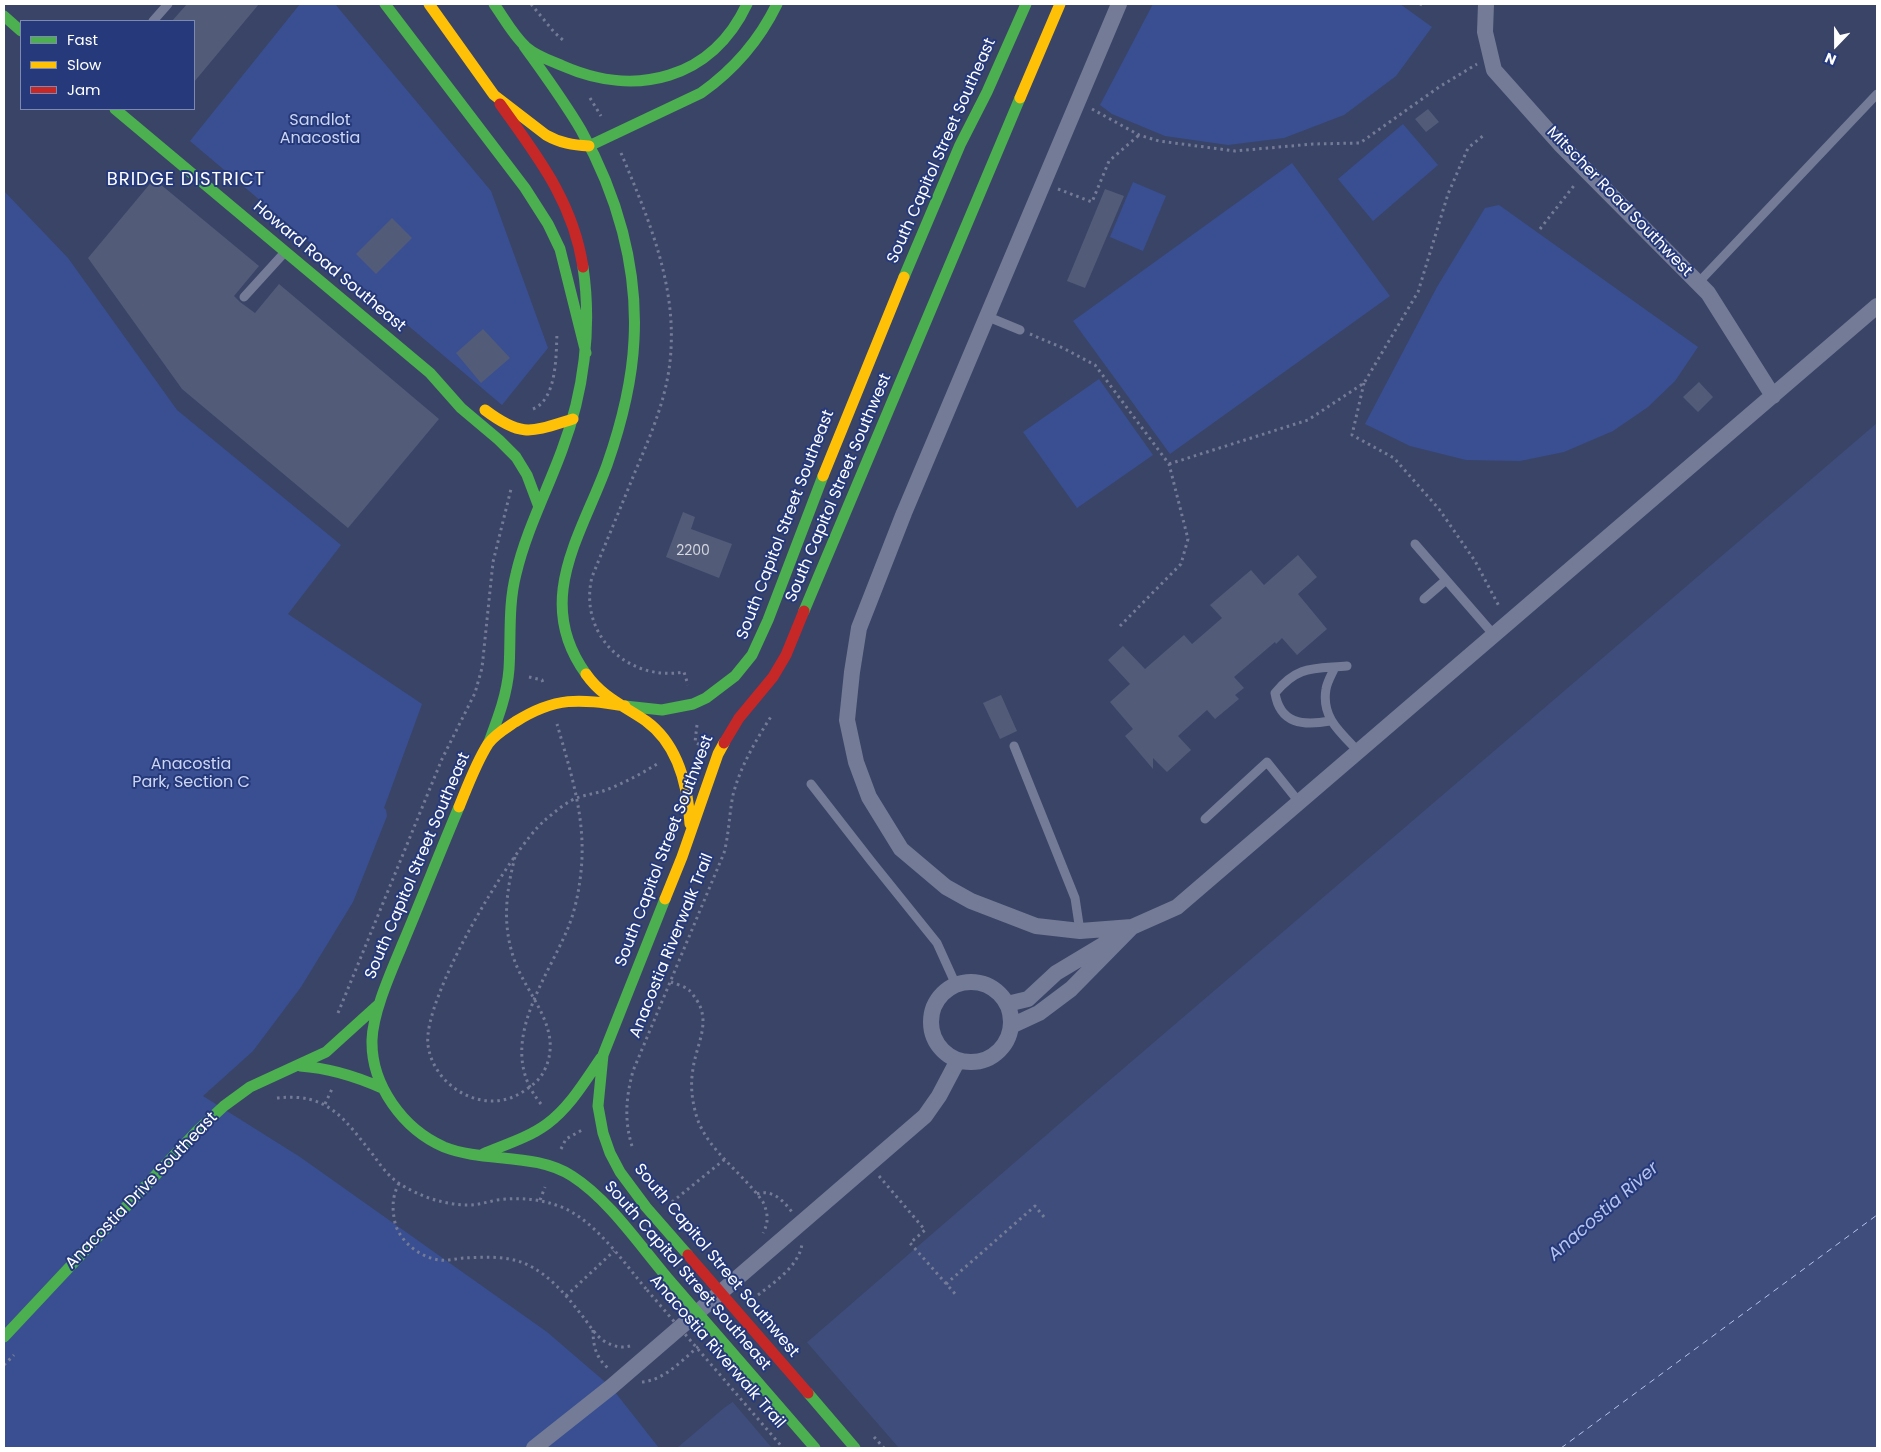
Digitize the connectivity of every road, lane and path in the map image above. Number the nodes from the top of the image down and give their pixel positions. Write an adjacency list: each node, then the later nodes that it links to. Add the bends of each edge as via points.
1 (168, 4): 13 (lane)
2 (385, 4): 37 (main road, via 525,188 548,224 560,249)
3 (429, 4): 20 (main road)
4 (494, 4): 16 (main road)
5 (531, 4): 15 (path, via 554,32)
6 (747, 4): 16 (main road, via 730,33 710,54 685,70 657,80 630,83 603,80 564,67)
7 (777, 4): 26 (main road, via 765,30 748,54 715,84)
8 (1026, 4): 58 (main road, South Capitol Street Southeast, via 960,145 891,308 758,646 735,676 693,704 662,710)
9 (1060, 4): 72 (main road, South Capitol Street Southwest, via 789,648 773,677 724,741)
10 (1119, 4): 34 (street)
11 (1486, 4): 17 (street, Mitscher Road Southwest, via 1485,32)
12 (4, 16): 14 (main road)
13 (154, 20)
14 (20, 30)
15 (569, 44)
16 (524, 46): 26 (main road, via 560,96)
17 (1491, 56): 24 (path, via 1439,87 1360,143 1236,151 1159,141); 27 (street, Mitscher Road Southwest, via 1494,70)
18 (586, 91): 23 (path)
19 (1877, 94): 31 (lane)
20 (494, 95): 26 (main road, via 555,140); 37 (main road, via 552,180 568,211 586,288)
21 (1089, 107): 24 (path)
22 (116, 110): 30 (main road, Howard Road Southeast)
23 (601, 116)
24 (1139, 135): 28 (path, via 1109,161 1092,202)
25 (1484, 135): 39 (path, via 1468,148 1448,194 1418,292)
26 (589, 146): 58 (main road, via 614,202 631,265 635,307 634,350 619,434 566,567 561,606 569,645 581,668 595,687)
27 (1586, 171): 29 (path); 31 (street, Mitscher Road Southwest)
28 (1055, 188)
29 (1540, 229)
30 (285, 252): 32 (lane); 38 (main road, Howard Road Southeast)
31 (1698, 283): 41 (street, Mitscher Road Southwest, via 1708,293)
32 (244, 297)
33 (1877, 306): 41 (street)
34 (986, 316): 36 (lane); 75 (street, via 859,628 847,720 856,762 869,797 901,849 921,868 946,887 989,909 1036,926)
35 (558, 329): 43 (path, via 550,390 543,403)
36 (1020, 330): 45 (path, via 1095,365)
37 (586, 353): 44 (main road)
38 (430, 373): 40 (main road, Howard Road Southeast); 47 (main road, Howard Road Southeast, via 461,408 516,457)
39 (1364, 383): 45 (path, via 1308,420); 51 (path, via 1352,434 1394,458 1439,509 1475,561)
40 (462, 392)
41 (1774, 396): 53 (street)
42 (477, 403): 44 (main road, via 505,425 519,431)
43 (530, 413)
44 (573, 419): 47 (main road)
45 (1169, 464): 52 (path, via 1188,539 1181,564)
46 (511, 486): 80 (path, via 492,562 482,668 476,693 442,759)
47 (539, 507): 62 (main road, via 513,584 507,684)
48 (1415, 544): 49 (lane)
49 (1446, 580): 50 (lane); 53 (lane)
50 (1424, 599)
51 (1503, 613)
52 (1119, 627)
53 (1494, 635): 65 (street)
54 (1347, 666): 55 (lane)
55 (1335, 667): 60 (lane, via 1326,688); 60 (lane, via 1301,670 1287,679 1275,693 1283,713 1296,722)
56 (526, 677): 57 (path, via 542,680)
57 (544, 686)
58 (618, 705): 62 (main road, South Capitol Street Southeast, via 587,700 551,704 518,720); 72 (main road, via 652,726 667,742 681,766 688,792)
59 (697, 719): 64 (path, via 695,742)
60 (1330, 721): 65 (lane)
61 (556, 724): 69 (path)
62 (489, 742): 78 (main road, South Capitol Street Southeast, via 472,775)
63 (1014, 746): 75 (lane, via 1075,898)
64 (707, 748)
65 (1358, 752): 70 (street)
66 (747, 758): 90 (path, Anacostia Riverwalk Trail, via 734,794 724,853 627,1093 626,1117)
67 (650, 768): 69 (path, via 605,790)
68 (811, 784): 76 (lane, via 937,943)
69 (578, 797): 73 (path, via 541,824); 77 (path, via 582,853 576,901 568,929)
70 (1299, 802): 71 (lane, via 1266,762); 74 (street, via 1177,907)
71 (1205, 819)
72 (691, 832): 82 (main road, South Capitol Street Southwest)
73 (515, 857): 77 (path, via 506,898 507,932 519,971); 85 (path, via 457,956 430,1022 428,1044 442,1078 466,1095 499,1101 514,1097)
74 (1132, 927): 75 (street); 79 (street, via 1056,973 1028,999); 81 (street, via 1071,989 1040,1013)
75 (1080, 931)
76 (956, 985): 79 (street, via 973,982 990,987); 83 (street, via 937,1000 930,1023 939,1046)
77 (534, 998): 85 (path, via 522,1045 522,1063); 85 (path, via 545,1018 550,1046 545,1069)
78 (379, 1004): 84 (main road, Anacostia Drive Southeast, via 335,1045); 86 (main road, South Capitol Street Southeast, via 372,1039 374,1064)
79 (1007, 1004): 81 (street)
80 (334, 1020)
81 (1011, 1026): 83 (street, via 1007,1040 986,1059)
82 (603, 1055): 92 (main road, via 553,1119 533,1132); 113 (main road, South Capitol Street Southwest, bridge, via 598,1113 607,1149 622,1176)
83 (958, 1060): 94 (street, via 925,1116)
84 (296, 1066): 86 (main road, Anacostia Drive Southeast, via 339,1070); 106 (main road, Anacostia Drive Southeast, via 250,1087 210,1118)
85 (530, 1087): 88 (path)
86 (382, 1088): 92 (main road, South Capitol Street Southeast, via 408,1123 431,1140 459,1151)
87 (274, 1098): 97 (path, Anacostia Riverwalk Trail, via 302,1097 333,1109 352,1127 389,1174 425,1197 468,1205 511,1198)
88 (545, 1108)
89 (583, 1129): 91 (path, via 566,1139)
90 (631, 1144)
91 (561, 1150)
92 (483, 1154): 112 (main road, South Capitol Street Southeast, bridge, via 541,1163 562,1170 597,1195)
93 (724, 1159): 98 (path)
94 (870, 1165): 102 (path, via 926,1230 910,1243); 110 (street, via 611,1387)
95 (546, 1184): 97 (path)
96 (757, 1194): 99 (path, via 766,1192 778,1198)
97 (540, 1200): 101 (path, Anacostia Riverwalk Trail, via 575,1215 596,1231)
98 (672, 1202)
99 (795, 1217)
100 (1044, 1217): 102 (path, via 1035,1206)
101 (614, 1252): 103 (path); 111 (path, Anacostia Riverwalk Trail, bridge)
102 (946, 1284): 104 (path)
103 (566, 1296)
104 (957, 1296)
105 (593, 1329): 109 (path, via 594,1347 601,1361)
106 (4, 1337)
107 (17, 1351): 108 (path)
108 (4, 1365)
109 (614, 1373)
110 (534, 1448)
111 (783, 1448)
112 (815, 1448)
113 (855, 1448)

